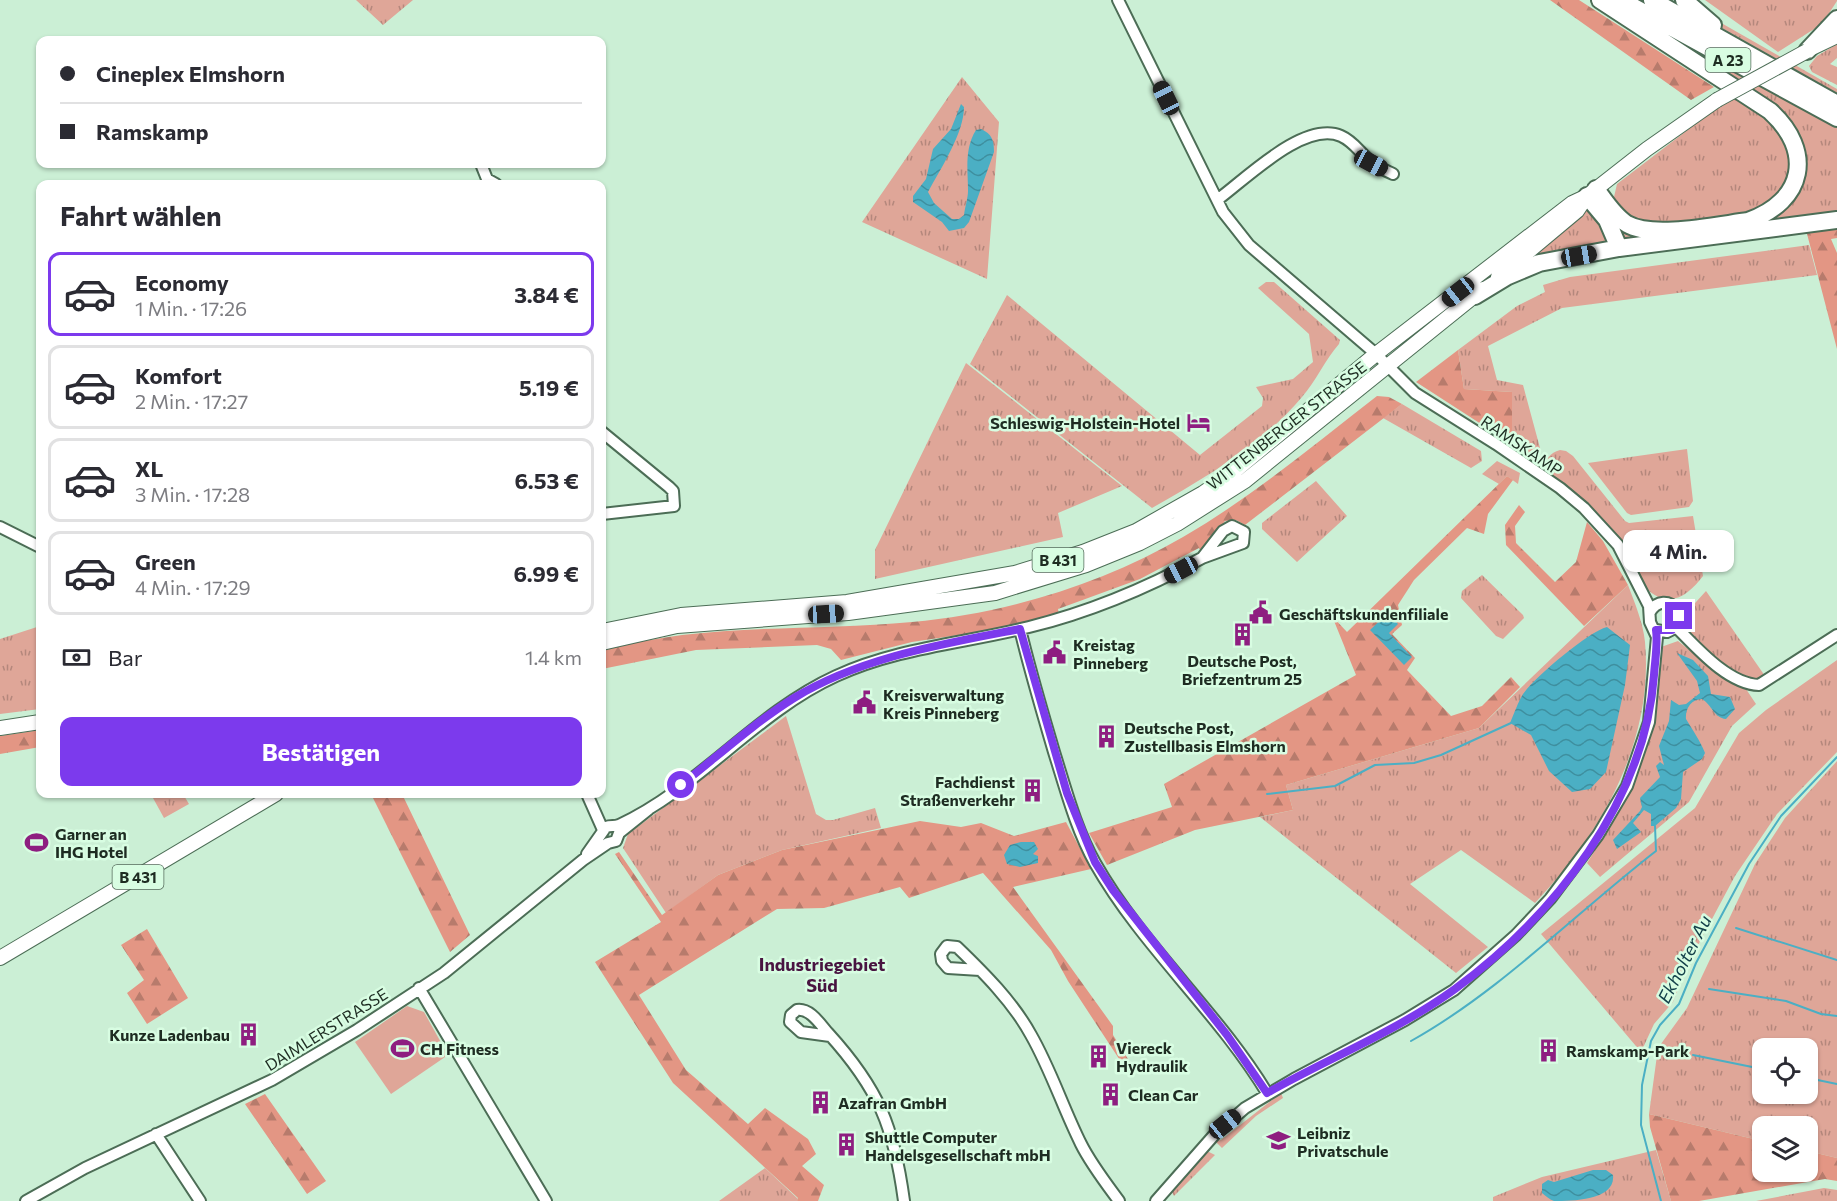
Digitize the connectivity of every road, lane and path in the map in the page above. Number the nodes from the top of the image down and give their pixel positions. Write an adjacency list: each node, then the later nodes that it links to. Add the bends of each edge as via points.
1 (1118, 0): 14 (street, RAMSKAMP)
2 (1600, 0): 13 (highway, via 1770,111 1785,125 1798,157 1797,176 1790,192 1764,216 1748,221 1642,230 1616,215)
3 (1621, 0): 11 (highway, A 23)
4 (1652, 0): 9 (highway, A 23)
5 (1684, 0): 9 (highway, via 1706,21 1739,42)
6 (1837, 19): 8 (highway)
7 (1837, 34): 8 (main road, WITTENBERGER STRASSE / B 431)
8 (1807, 51): 13 (main road, WITTENBERGER STRASSE / B 431, bridge, via 1717,100)
9 (1745, 53): 10 (highway, A 23)
10 (1837, 104)
11 (1837, 118)
12 (1393, 174): 14 (street, via 1371,163 1345,138 1316,133 1295,142)
13 (1592, 193): 16 (highway); 17 (main road, WITTENBERGER STRASSE / B 431, via 1577,211); 18 (main road, WITTENBERGER STRASSE / B 431, via 1572,203)
14 (1217, 200): 18 (street, RAMSKAMP, via 1249,245)
15 (1837, 220): 16 (highway)
16 (1619, 248): 17 (highway, via 1539,263)
17 (1475, 296): 19 (main road, WITTENBERGER STRASSE / B 431)
18 (1377, 354): 19 (street, RAMSKAMP); 27 (main road, WITTENBERGER STRASSE / B 431, via 1297,422 1203,493 1136,531 1083,552 1015,573 847,602 681,615)
19 (1388, 367): 25 (street, RAMSKAMP, via 1415,393 1496,444 1584,508 1618,545); 31 (main road, WITTENBERGER STRASSE / B 431, via 1245,481 1177,524 1086,565 995,593 848,613 677,626)
20 (606, 435): 21 (street, via 669,487 674,506)
21 (606, 514)
22 (0, 527): 23 (street)
23 (36, 545)
24 (1202, 558): 28 (street, via 1118,598)
25 (1654, 608): 26 (street, RAMSKAMP, via 1669,603 1674,606 1679,616); 29 (street, RAMSKAMP, via 1650,622)
26 (1676, 627): 29 (street, via 1667,632); 30 (street, via 1728,676 1759,686)
27 (606, 628)
28 (1020, 629): 36 (street, via 879,660 834,677 784,704 649,809); 41 (street, via 1065,788 1095,862)
29 (1656, 630): 41 (street, RAMSKAMP, via 1649,722 1637,760 1598,836 1550,899 1454,990)
30 (1837, 635)
31 (606, 642)
32 (36, 723): 33 (main road)
33 (0, 728)
34 (269, 798): 37 (main road, B 431)
35 (590, 798): 36 (street)
36 (610, 832): 39 (street, DAIMLERSTRASSE, via 583,860)
37 (0, 958)
38 (980, 970): 47 (street, via 1030,1033 1080,1143)
39 (420, 988): 42 (street, DAIMLERSTRASSE, via 272,1080); 45 (street)
40 (830, 1036): 46 (street, via 854,1062 888,1122)
41 (1267, 1093): 48 (street, RAMSKAMP, via 1225,1124)
42 (156, 1134): 43 (street, DAIMLERSTRASSE); 44 (street)
43 (26, 1201)
44 (200, 1201)
45 (546, 1201)
46 (904, 1201)
47 (1119, 1201)
48 (1156, 1201)

